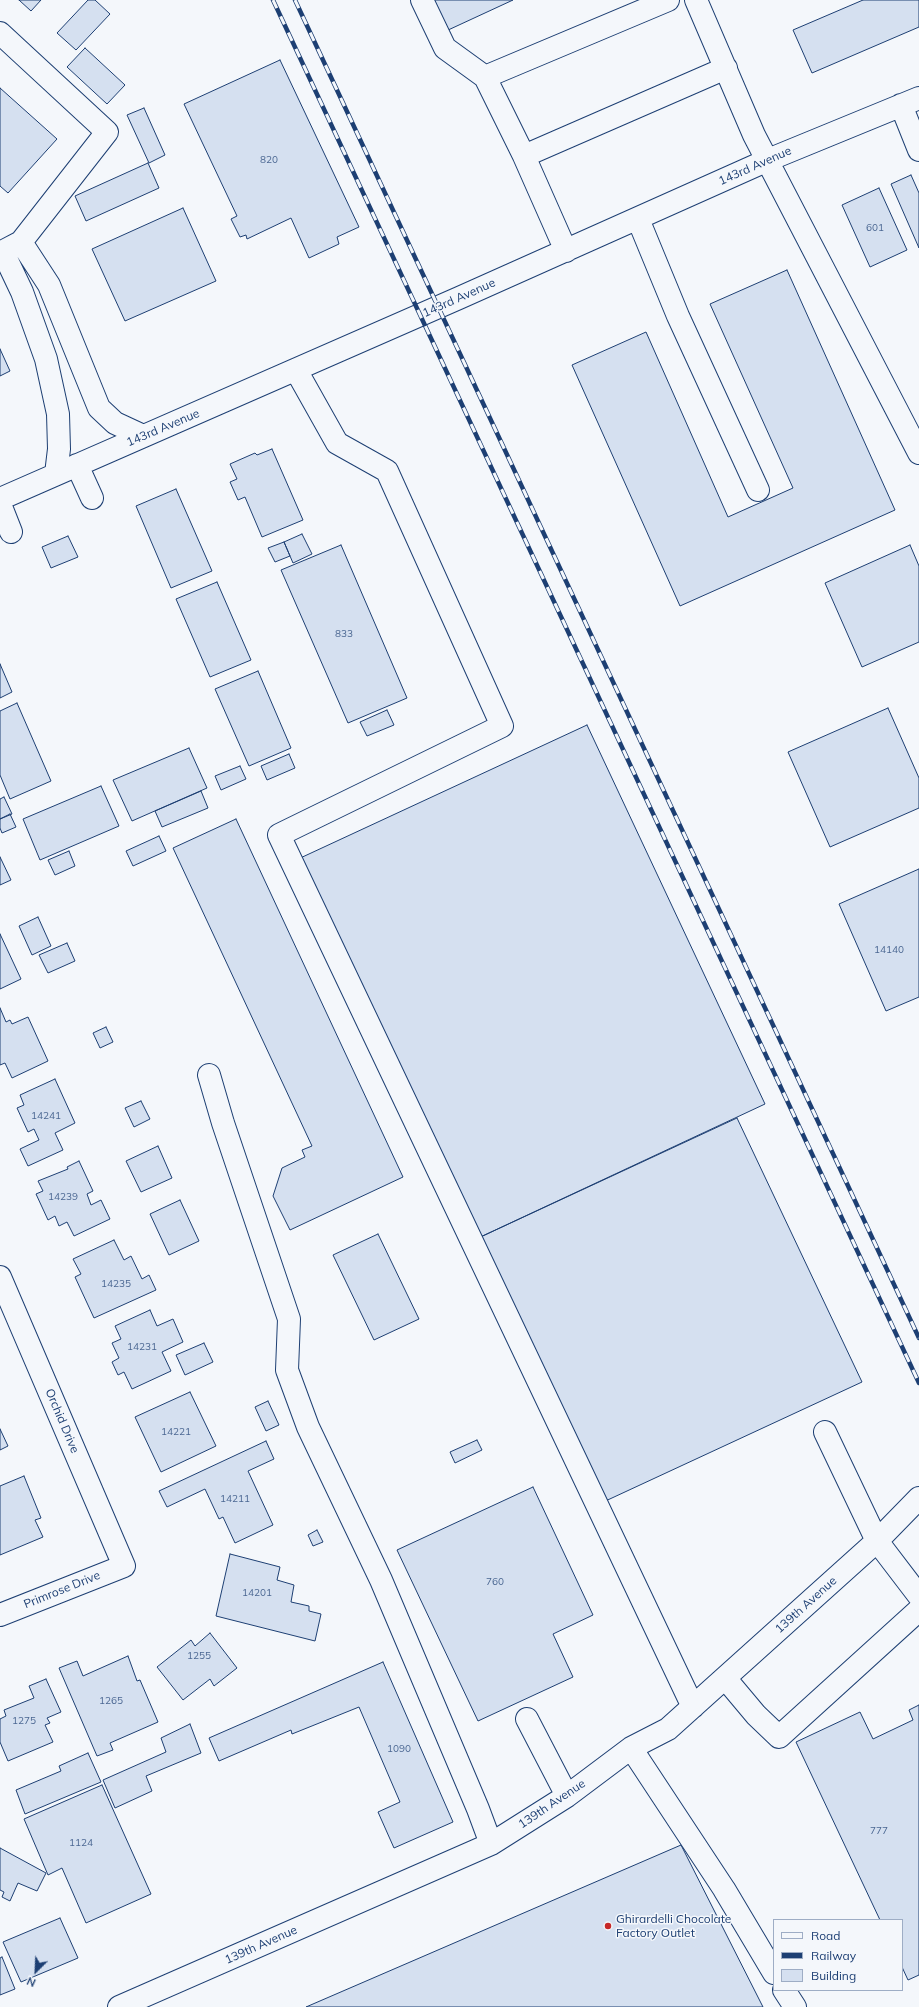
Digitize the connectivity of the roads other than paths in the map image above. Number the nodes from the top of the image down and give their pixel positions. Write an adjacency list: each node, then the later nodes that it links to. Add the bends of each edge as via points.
1 (422, 0): 6 (street, via 445,48)
2 (668, 0): 6 (street)
3 (696, 0): 5 (street)
4 (0, 33): 12 (street, via 107,132)
5 (726, 68): 9 (street); 10 (street, via 754,135)
6 (484, 77): 9 (street)
7 (910, 101): 8 (street); 10 (street, 143rd Avenue)
8 (919, 150)
9 (524, 156): 13 (street)
10 (768, 160): 11 (street, 143rd Avenue); 16 (street)
11 (638, 219): 13 (street, 143rd Avenue); 19 (street, via 678,316)
12 (8, 249): 15 (street, via 48,285 99,408 115,423); 18 (street, via 47,366 58,414 59,449)
13 (566, 251): 14 (street, 143rd Avenue)
14 (296, 370): 15 (street, 143rd Avenue); 34 (street, via 337,443 387,471 502,726 279,835)
15 (142, 436): 17 (street, 143rd Avenue)
16 (919, 453)
17 (77, 465): 18 (street, 143rd Avenue); 20 (street)
18 (56, 474): 21 (street, 143rd Avenue)
19 (758, 490)
20 (92, 498)
21 (0, 499)
22 (0, 504): 23 (street)
23 (11, 532)
24 (209, 1075): 38 (street, via 289,1319 287,1370 308,1427 381,1580)
25 (0, 1277): 29 (street, Orchid Drive)
26 (825, 1432): 28 (street)
27 (919, 1498): 28 (street, 139th Avenue)
28 (877, 1541): 30 (street); 33 (street, 139th Avenue)
29 (124, 1566): 32 (street, Primrose Drive)
30 (919, 1596)
31 (919, 1610): 33 (street, via 779,1737 756,1715)
32 (0, 1615)
33 (725, 1678): 34 (street, 139th Avenue)
34 (693, 1707): 36 (street, 139th Avenue, via 668,1729)
35 (527, 1719): 37 (street)
36 (630, 1748): 37 (street, 139th Avenue); 39 (street, via 724,1889)
37 (567, 1796): 38 (street, 139th Avenue)
38 (491, 1844): 41 (street, 139th Avenue)
39 (773, 1971)
40 (785, 1991): 43 (street)
41 (159, 1999): 42 (street, 139th Avenue)
42 (119, 2007)
43 (795, 2007)

